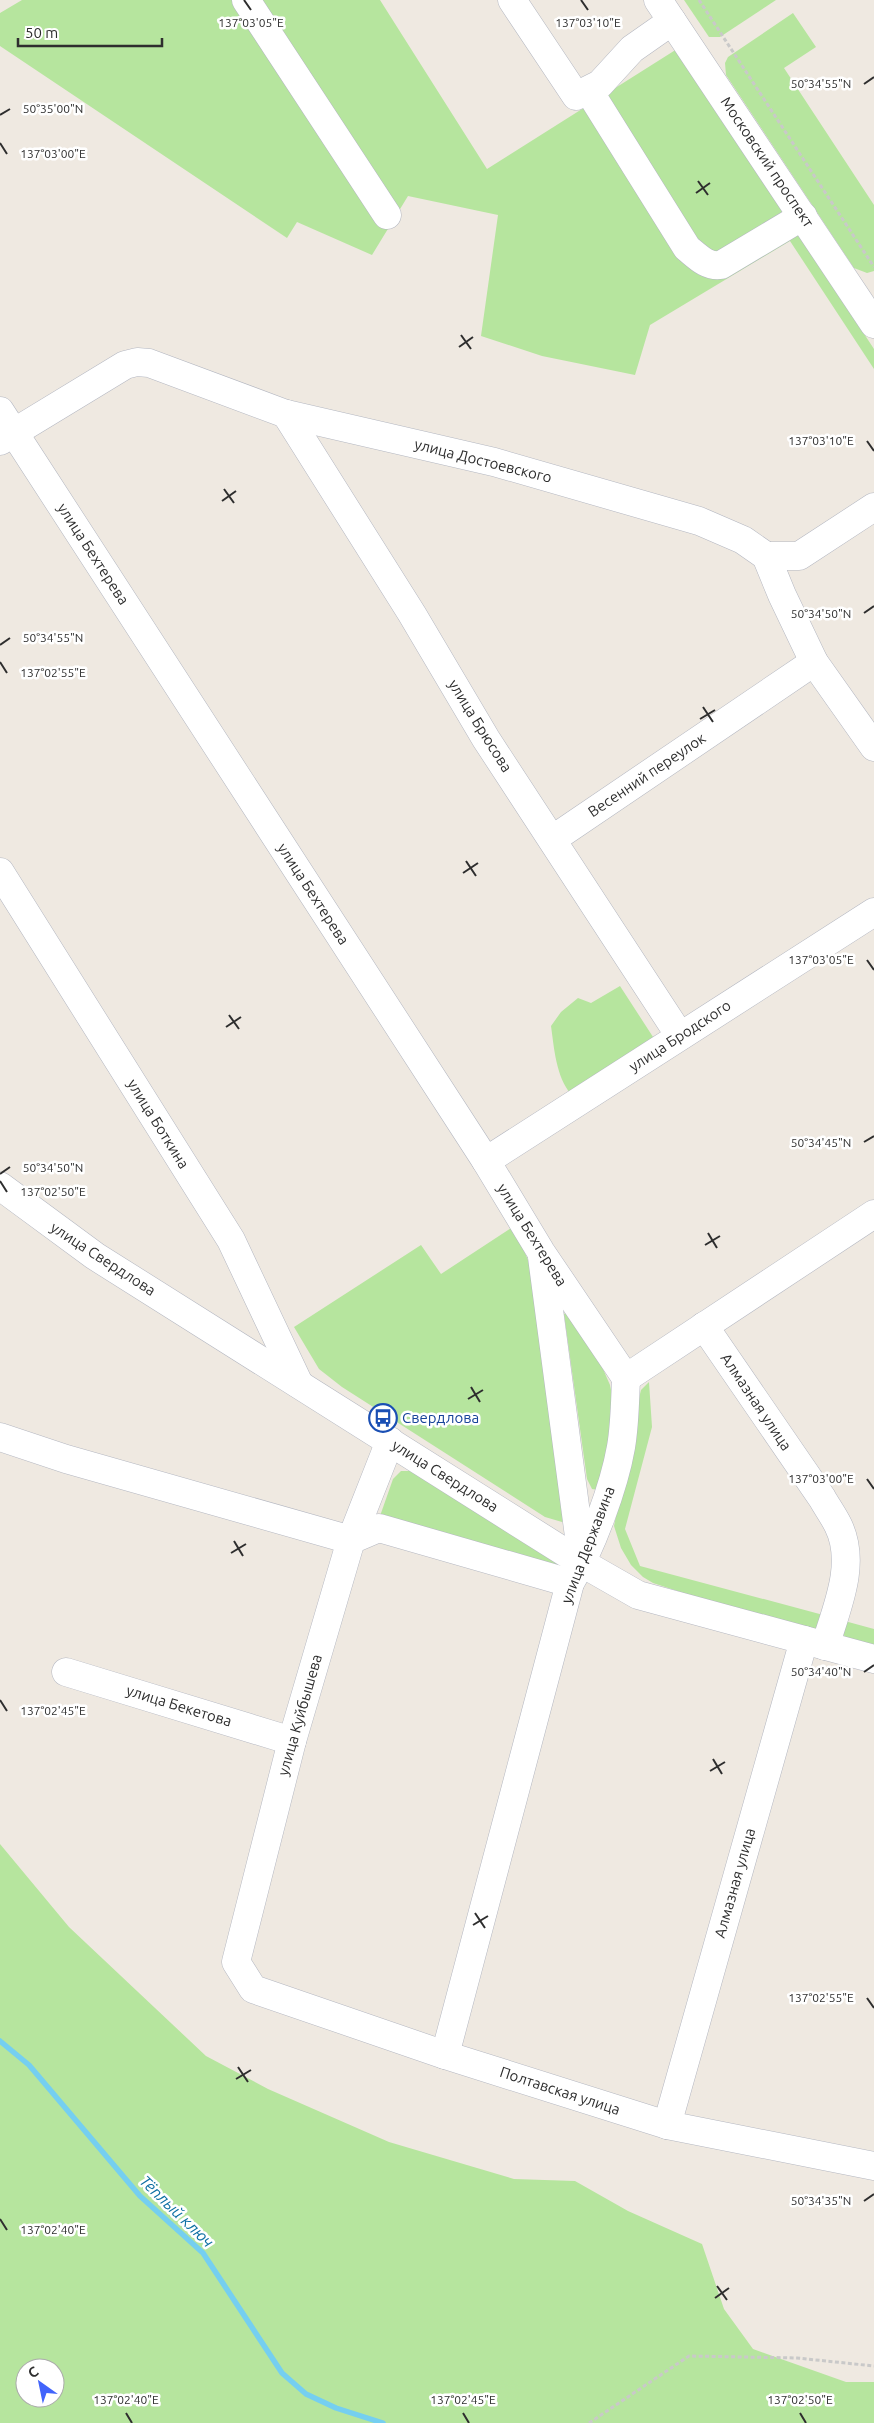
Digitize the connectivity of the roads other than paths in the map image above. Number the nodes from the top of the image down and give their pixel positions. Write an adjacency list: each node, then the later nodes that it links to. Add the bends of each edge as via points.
1 (246, 0): 5 (street)
2 (512, 0): 4 (street, via 574,95)
3 (665, 11): 4 (street, via 600,84); 6 (street, Московский проспект)
4 (588, 91): 6 (street, via 687,248 712,266 721,265)
5 (387, 215)
6 (803, 216): 7 (street, Московский проспект)
7 (864, 289): 8 (street, Московский проспект)
8 (874, 324)
9 (286, 414): 10 (street, улица Достоевского, via 150,363 137,362 125,365); 12 (street, улица Достоевского, via 494,462 699,521 743,540); 15 (street, улица Брюсова, via 486,739)
10 (5, 428): 19 (street, улица Бехтерева)
11 (874, 507): 12 (street, via 799,556)
12 (766, 556): 13 (street)
13 (814, 662): 14 (street); 15 (street, Весенний переулок)
14 (874, 747)
15 (553, 838): 18 (street, улица Брюсова)
16 (0, 872): 25 (street, улица Боткина, via 231,1240)
17 (874, 912): 18 (street, улица Бродского)
18 (680, 1036): 19 (street, улица Бродского)
19 (486, 1161): 22 (street, улица Бехтерева)
20 (0, 1186): 25 (street, улица Свердлова, via 95,1256)
21 (874, 1214): 23 (street)
22 (542, 1252): 24 (street, улица Бехтерева); 29 (street)
23 (704, 1326): 24 (street); 30 (street, Алмазная улица, via 839,1526 846,1555 843,1587)
24 (626, 1378): 29 (street, улица Державина, via 621,1446 614,1478)
25 (299, 1384): 27 (street, улица Свердлова)
26 (0, 1437): 28 (street, via 66,1459)
27 (390, 1441): 28 (street, улица Куйбышева); 29 (street, улица Свердлова)
28 (351, 1540): 29 (street, via 380,1528); 33 (street, улица Куйбышева)
29 (576, 1573): 30 (street, улица Свердлова, via 638,1595); 35 (street, улица Державина)
30 (814, 1643): 31 (street, улица Свердлова); 36 (street, Алмазная улица)
31 (874, 1659)
32 (66, 1672): 33 (street, улица Бекетова)
33 (292, 1741): 34 (street, улица Куйбышева, via 236,1962)
34 (253, 1989): 35 (street, Полтавская улица)
35 (445, 2055): 36 (street, Полтавская улица)
36 (667, 2125): 37 (street, Полтавская улица)
37 (874, 2166)

